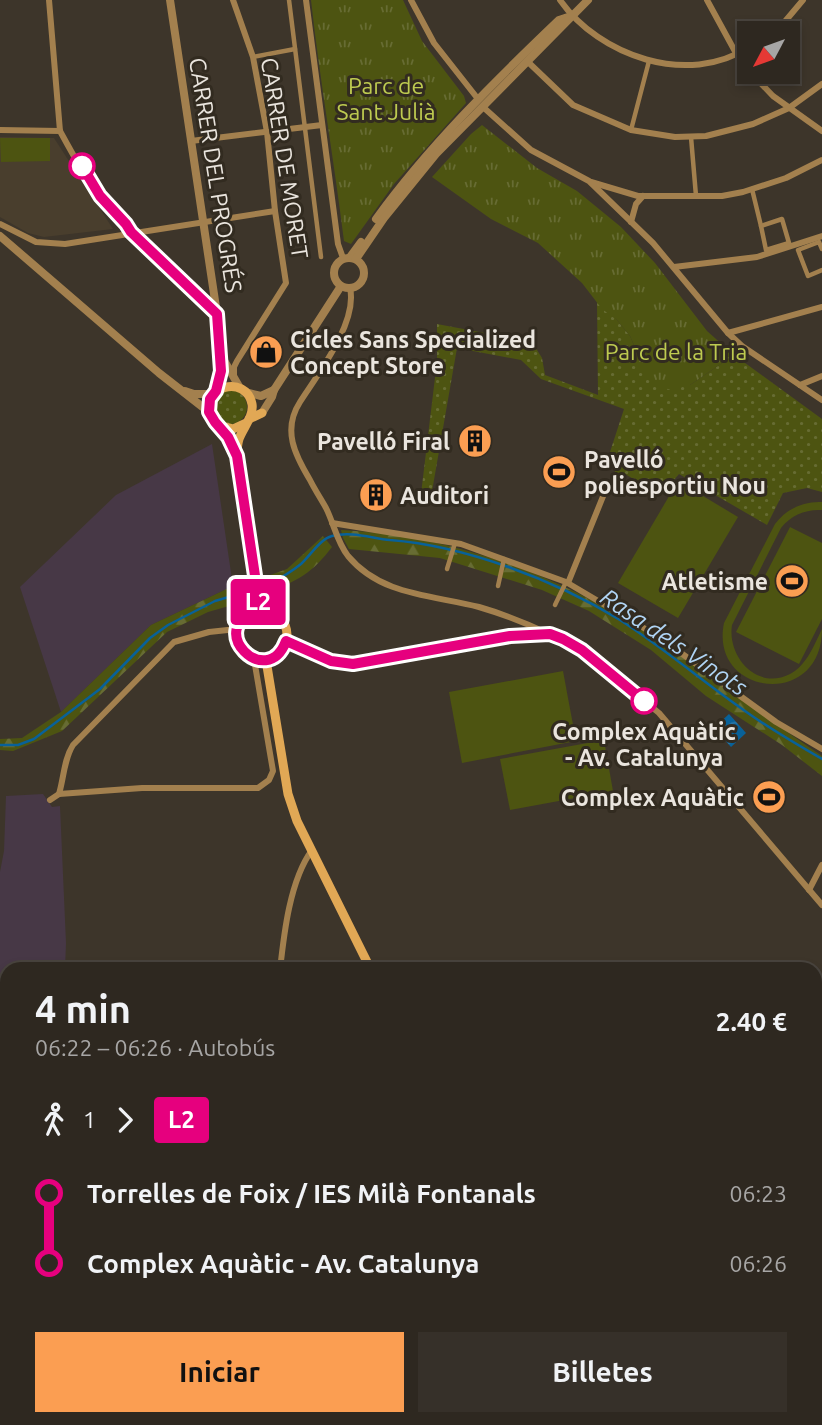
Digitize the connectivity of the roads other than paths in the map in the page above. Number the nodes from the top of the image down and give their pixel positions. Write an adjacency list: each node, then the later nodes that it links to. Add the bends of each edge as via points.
1 (49, 0): 27 (street)
2 (170, 0): 31 (street, CARRER DEL PROGRÉS)
3 (233, 0): 15 (street, CARRER DE MORET)
4 (289, 0): 13 (street)
5 (306, 0): 23 (street)
6 (411, 0): 20 (street, via 434,43)
7 (560, 0): 11 (street)
8 (588, 0): 11 (street)
9 (707, 0): 14 (street)
10 (803, 0): 12 (street)
11 (571, 16): 16 (street); 17 (street, via 596,36); 20 (street, via 559,20)
12 (786, 21)
13 (295, 49): 15 (street); 24 (street)
14 (737, 55): 17 (street, via 690,64)
15 (253, 57): 29 (street, CARRER DE MORET)
16 (527, 61): 21 (street); 26 (street, via 573,105)
17 (649, 61): 26 (street)
18 (822, 83): 22 (street)
19 (760, 84): 22 (street)
20 (478, 99): 47 (street, via 430,151)
21 (483, 107): 33 (street, via 531,150); 47 (street, via 436,154)
22 (789, 108): 28 (street); 30 (street, via 742,128)
23 (322, 125): 24 (street); 47 (street, via 338,244)
24 (305, 127): 29 (street); 46 (street)
25 (0, 130): 27 (street)
26 (631, 130): 30 (street)
27 (60, 131): 42 (street, via 100,196)
28 (822, 131)
29 (267, 132): 31 (street); 37 (street, CARRER DE MORET)
30 (691, 137): 36 (street)
31 (191, 141): 38 (street, CARRER DEL PROGRÉS)
32 (822, 160): 34 (street)
33 (589, 181): 35 (street); 39 (street)
34 (752, 189): 36 (street); 41 (street)
35 (644, 196): 36 (street); 39 (street, via 636,204)
36 (696, 197)
37 (275, 211): 38 (street); 55 (street, CARRER DE MORET, via 286,283)
38 (204, 222): 42 (street); 52 (street, CARRER DEL PROGRÉS)
39 (631, 222): 48 (street)
40 (0, 224): 42 (street, via 36,242 65,244)
41 (761, 226): 41 (street, via 782,219 789,243 766,250)
42 (131, 232): 52 (street)
43 (0, 236): 59 (street)
44 (822, 236): 48 (street, via 757,257)
45 (822, 249): 49 (street, via 819,242 798,250 808,276)
46 (321, 257)
47 (350, 258): 50 (street, via 336,265 334,274); 50 (street, via 363,266 365,276 360,285)
48 (674, 267): 53 (street)
49 (822, 270)
50 (346, 287): 61 (street); 70 (street, via 352,298 347,320 293,412 290,426 292,448)
51 (822, 307): 53 (street)
52 (217, 314): 54 (street, CARRER DEL PROGRÉS)
53 (728, 333): 58 (street)
54 (221, 352): 55 (street); 57 (street, CARRER DEL PROGRÉS); 62 (street, CARRER DEL PROGRÉS)
55 (241, 353): 57 (street, CARRER DE MORET)
56 (822, 376): 58 (street)
57 (234, 378): 60 (street, CARRER DEL PROGRÉS)
58 (800, 385): 63 (street)
59 (177, 387): 62 (street, via 194,394); 64 (street)
60 (243, 390): 61 (street, via 261,396); 62 (main road, via 227,386); 66 (main road, via 251,402)
61 (274, 390): 65 (street)
62 (215, 392): 64 (main road)
63 (822, 400)
64 (209, 412): 67 (main road)
65 (262, 413): 66 (main road)
66 (247, 421): 67 (main road, via 233,429); 68 (main road)
67 (220, 426): 68 (main road)
68 (237, 456): 77 (main road)
69 (606, 489): 74 (street)
70 (332, 523): 71 (street); 78 (street, via 349,556 384,585)
71 (455, 542): 72 (street); 73 (street)
72 (504, 558): 74 (street); 75 (street)
73 (447, 569)
74 (567, 583): 76 (street); 87 (street, via 659,636 755,707)
75 (498, 586)
76 (555, 605)
77 (258, 610): 80 (main road, via 241,620); 84 (main road, via 270,611 283,621)
78 (515, 619): 79 (street); 82 (street)
79 (528, 624): 81 (street); 82 (street); 83 (street)
80 (237, 629): 85 (main road, via 240,648); 88 (street, via 174,642 73,745)
81 (550, 634): 83 (street); 92 (street, via 582,650 659,713)
82 (510, 636): 83 (street); 84 (street, via 353,664 331,661)
83 (521, 636)
84 (286, 641): 86 (main road, via 284,648)
85 (254, 659): 86 (main road); 88 (street, via 274,771 258,788)
86 (266, 660): 90 (main road, via 288,794)
87 (822, 749)
88 (59, 794): 89 (street)
89 (50, 800)
90 (312, 850): 94 (street, via 298,876); 95 (main road)
91 (822, 865): 92 (street)
92 (809, 890): 93 (street)
93 (822, 905)
94 (281, 962)
95 (367, 962)

